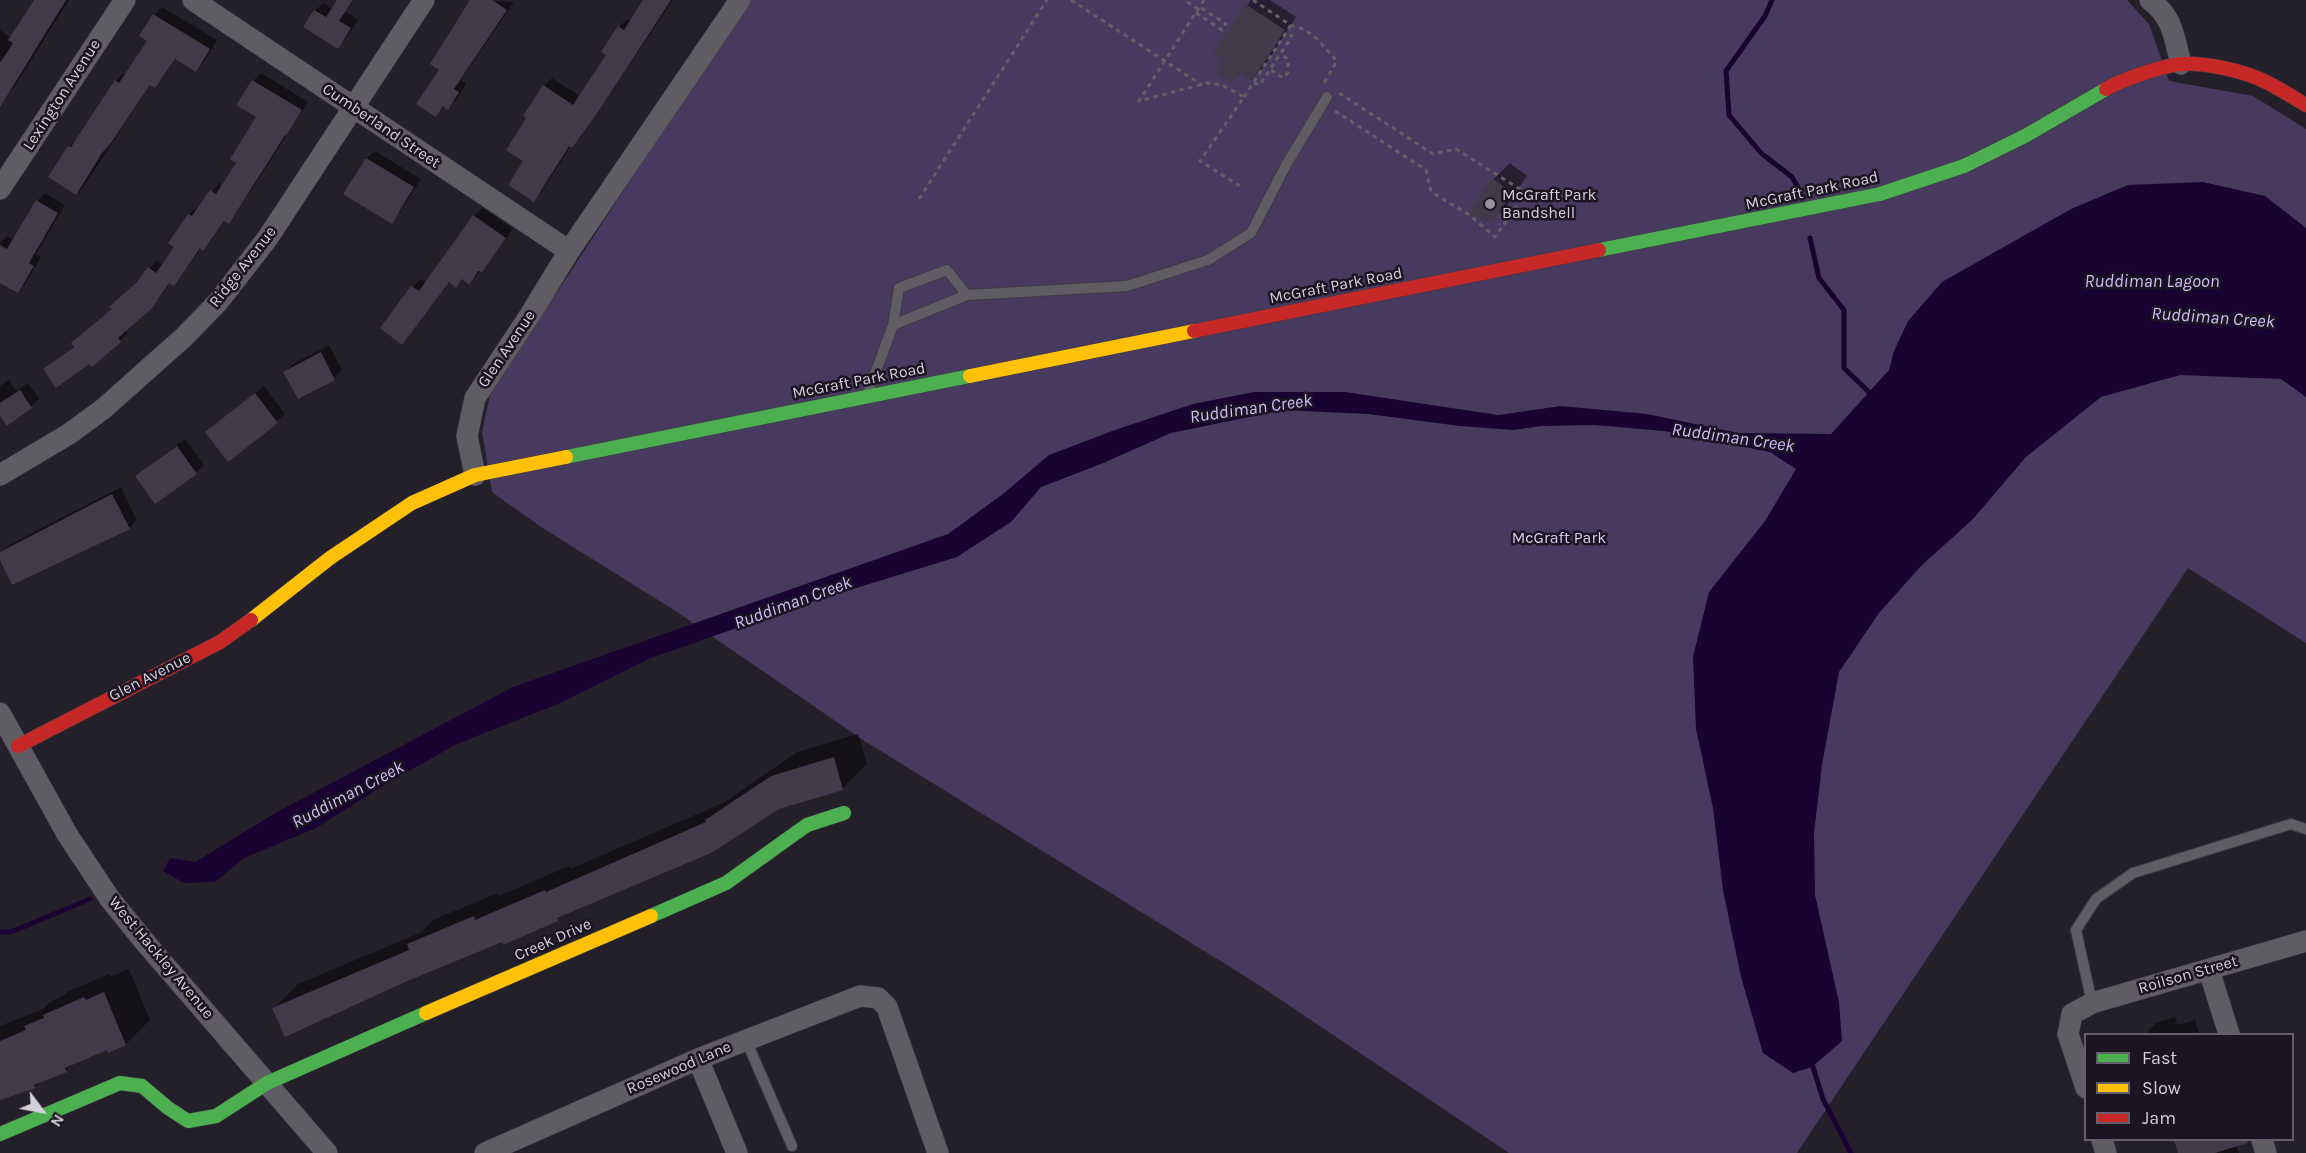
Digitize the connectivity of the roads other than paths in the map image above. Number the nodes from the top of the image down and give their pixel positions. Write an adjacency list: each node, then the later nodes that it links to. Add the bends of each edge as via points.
1 (125, 0): 10 (street, Lexington Avenue)
2 (193, 0): 9 (street, Cumberland Street)
3 (424, 0): 9 (street, Ridge Avenue)
4 (740, 0): 11 (street, Glen Avenue)
5 (2150, 0): 6 (street, via 2169,21)
6 (2181, 64): 8 (street, via 2244,73); 14 (street, McGraft Park Road, via 2111,86 1964,166 1880,194)
7 (1325, 100): 12 (lane, via 1251,233 1209,260 1127,286)
8 (2306, 105)
9 (354, 107): 11 (street, Cumberland Street); 15 (street, Ridge Avenue, via 255,256 218,302 103,409)
10 (0, 189)
11 (569, 251): 16 (street, Glen Avenue, via 475,398 467,436)
12 (967, 295): 13 (lane); 13 (lane, via 947,270 899,288)
13 (892, 325): 14 (lane)
14 (867, 396): 16 (street, McGraft Park Road)
15 (0, 475)
16 (475, 475): 18 (street, Glen Avenue, via 412,503 330,558 220,642)
17 (0, 713): 18 (street, West Hackley Avenue)
18 (18, 746): 27 (street, West Hackley Avenue, via 67,834 110,899)
19 (844, 813): 27 (street, Creek Drive, via 807,825 726,883)
20 (2306, 829): 23 (lane, via 2291,824 2133,873 2096,899 2076,930)
21 (2306, 941): 22 (street, Roilson Street)
22 (2209, 970): 23 (street, Roilson Street); 24 (street)
23 (2092, 1003): 28 (street, Roilson Street, via 2072,1014 2068,1034)
24 (2228, 1033)
25 (746, 1040): 26 (street, Rosewood Lane); 30 (lane); 34 (street, Rosewood Lane, via 860,996 878,998 887,1007)
26 (698, 1059): 32 (street, Rosewood Lane); 33 (street)
27 (267, 1083): 29 (street, Creek Drive, via 216,1116 188,1121 142,1086 120,1083); 31 (street, West Hackley Avenue)
28 (2084, 1085)
29 (0, 1134)
30 (792, 1146)
31 (327, 1153)
32 (485, 1153)
33 (737, 1153)
34 (938, 1153)

